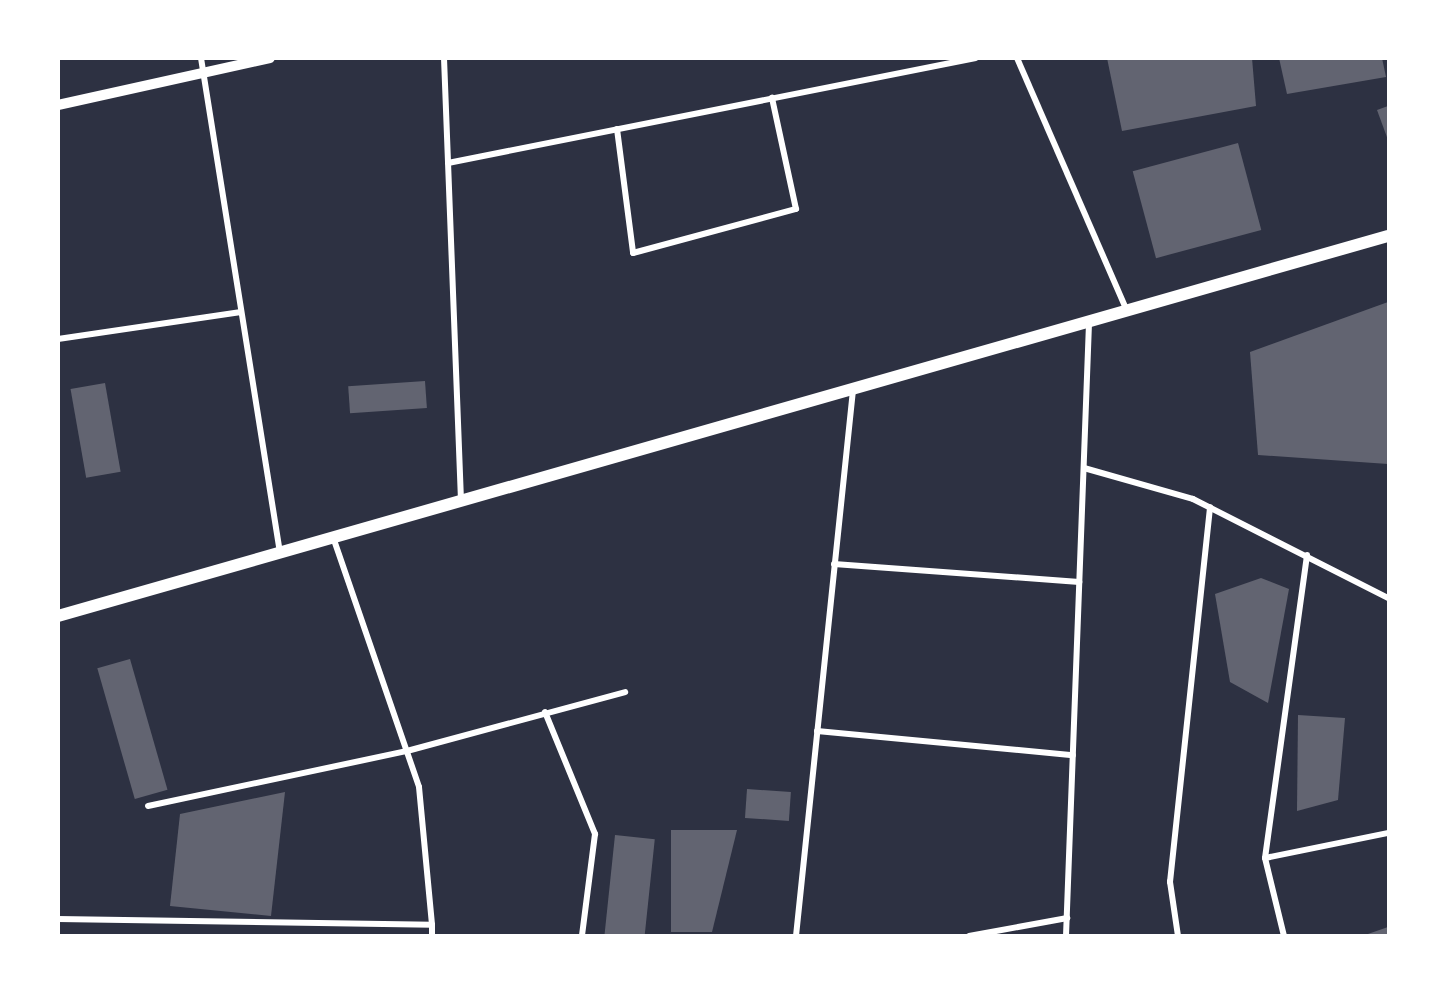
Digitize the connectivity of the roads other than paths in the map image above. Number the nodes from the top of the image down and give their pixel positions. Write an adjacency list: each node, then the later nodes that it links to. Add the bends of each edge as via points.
1 (201, 58): 6 (street)
2 (270, 58): 6 (street)
3 (444, 58): 10 (street)
4 (976, 58): 7 (street)
5 (1017, 58): 12 (street)
6 (202, 73): 8 (street); 13 (street)
7 (772, 98): 9 (street); 9 (street, via 796,209 633,253)
8 (58, 105)
9 (617, 129): 10 (street)
10 (448, 163): 18 (street)
11 (1389, 236): 12 (main road)
12 (1127, 311): 14 (main road)
13 (241, 312): 15 (street); 21 (street)
14 (1089, 321): 16 (main road); 17 (street)
15 (58, 339)
16 (853, 389): 18 (main road); 23 (street)
17 (1084, 468): 19 (street); 24 (street)
18 (461, 501): 20 (main road)
19 (1210, 507): 22 (street); 43 (street, via 1170,882)
20 (333, 537): 21 (main road); 30 (street)
21 (280, 553): 26 (main road)
22 (1307, 555): 25 (street); 34 (street)
23 (834, 564): 24 (street); 29 (street)
24 (1079, 582): 31 (street)
25 (1389, 598)
26 (58, 616)
27 (625, 692): 28 (street)
28 (545, 712): 30 (street); 39 (street, via 595,834)
29 (817, 731): 31 (street); 40 (street)
30 (407, 751): 32 (street); 37 (street, via 419,787)
31 (1073, 755): 35 (street)
32 (148, 806)
33 (1389, 833): 34 (street)
34 (1265, 858): 44 (street)
35 (1067, 918): 41 (street); 42 (street)
36 (58, 919): 37 (street)
37 (432, 925): 38 (street)
38 (432, 936)
39 (582, 936)
40 (796, 936)
41 (969, 936)
42 (1066, 936)
43 (1178, 936)
44 (1284, 936)

